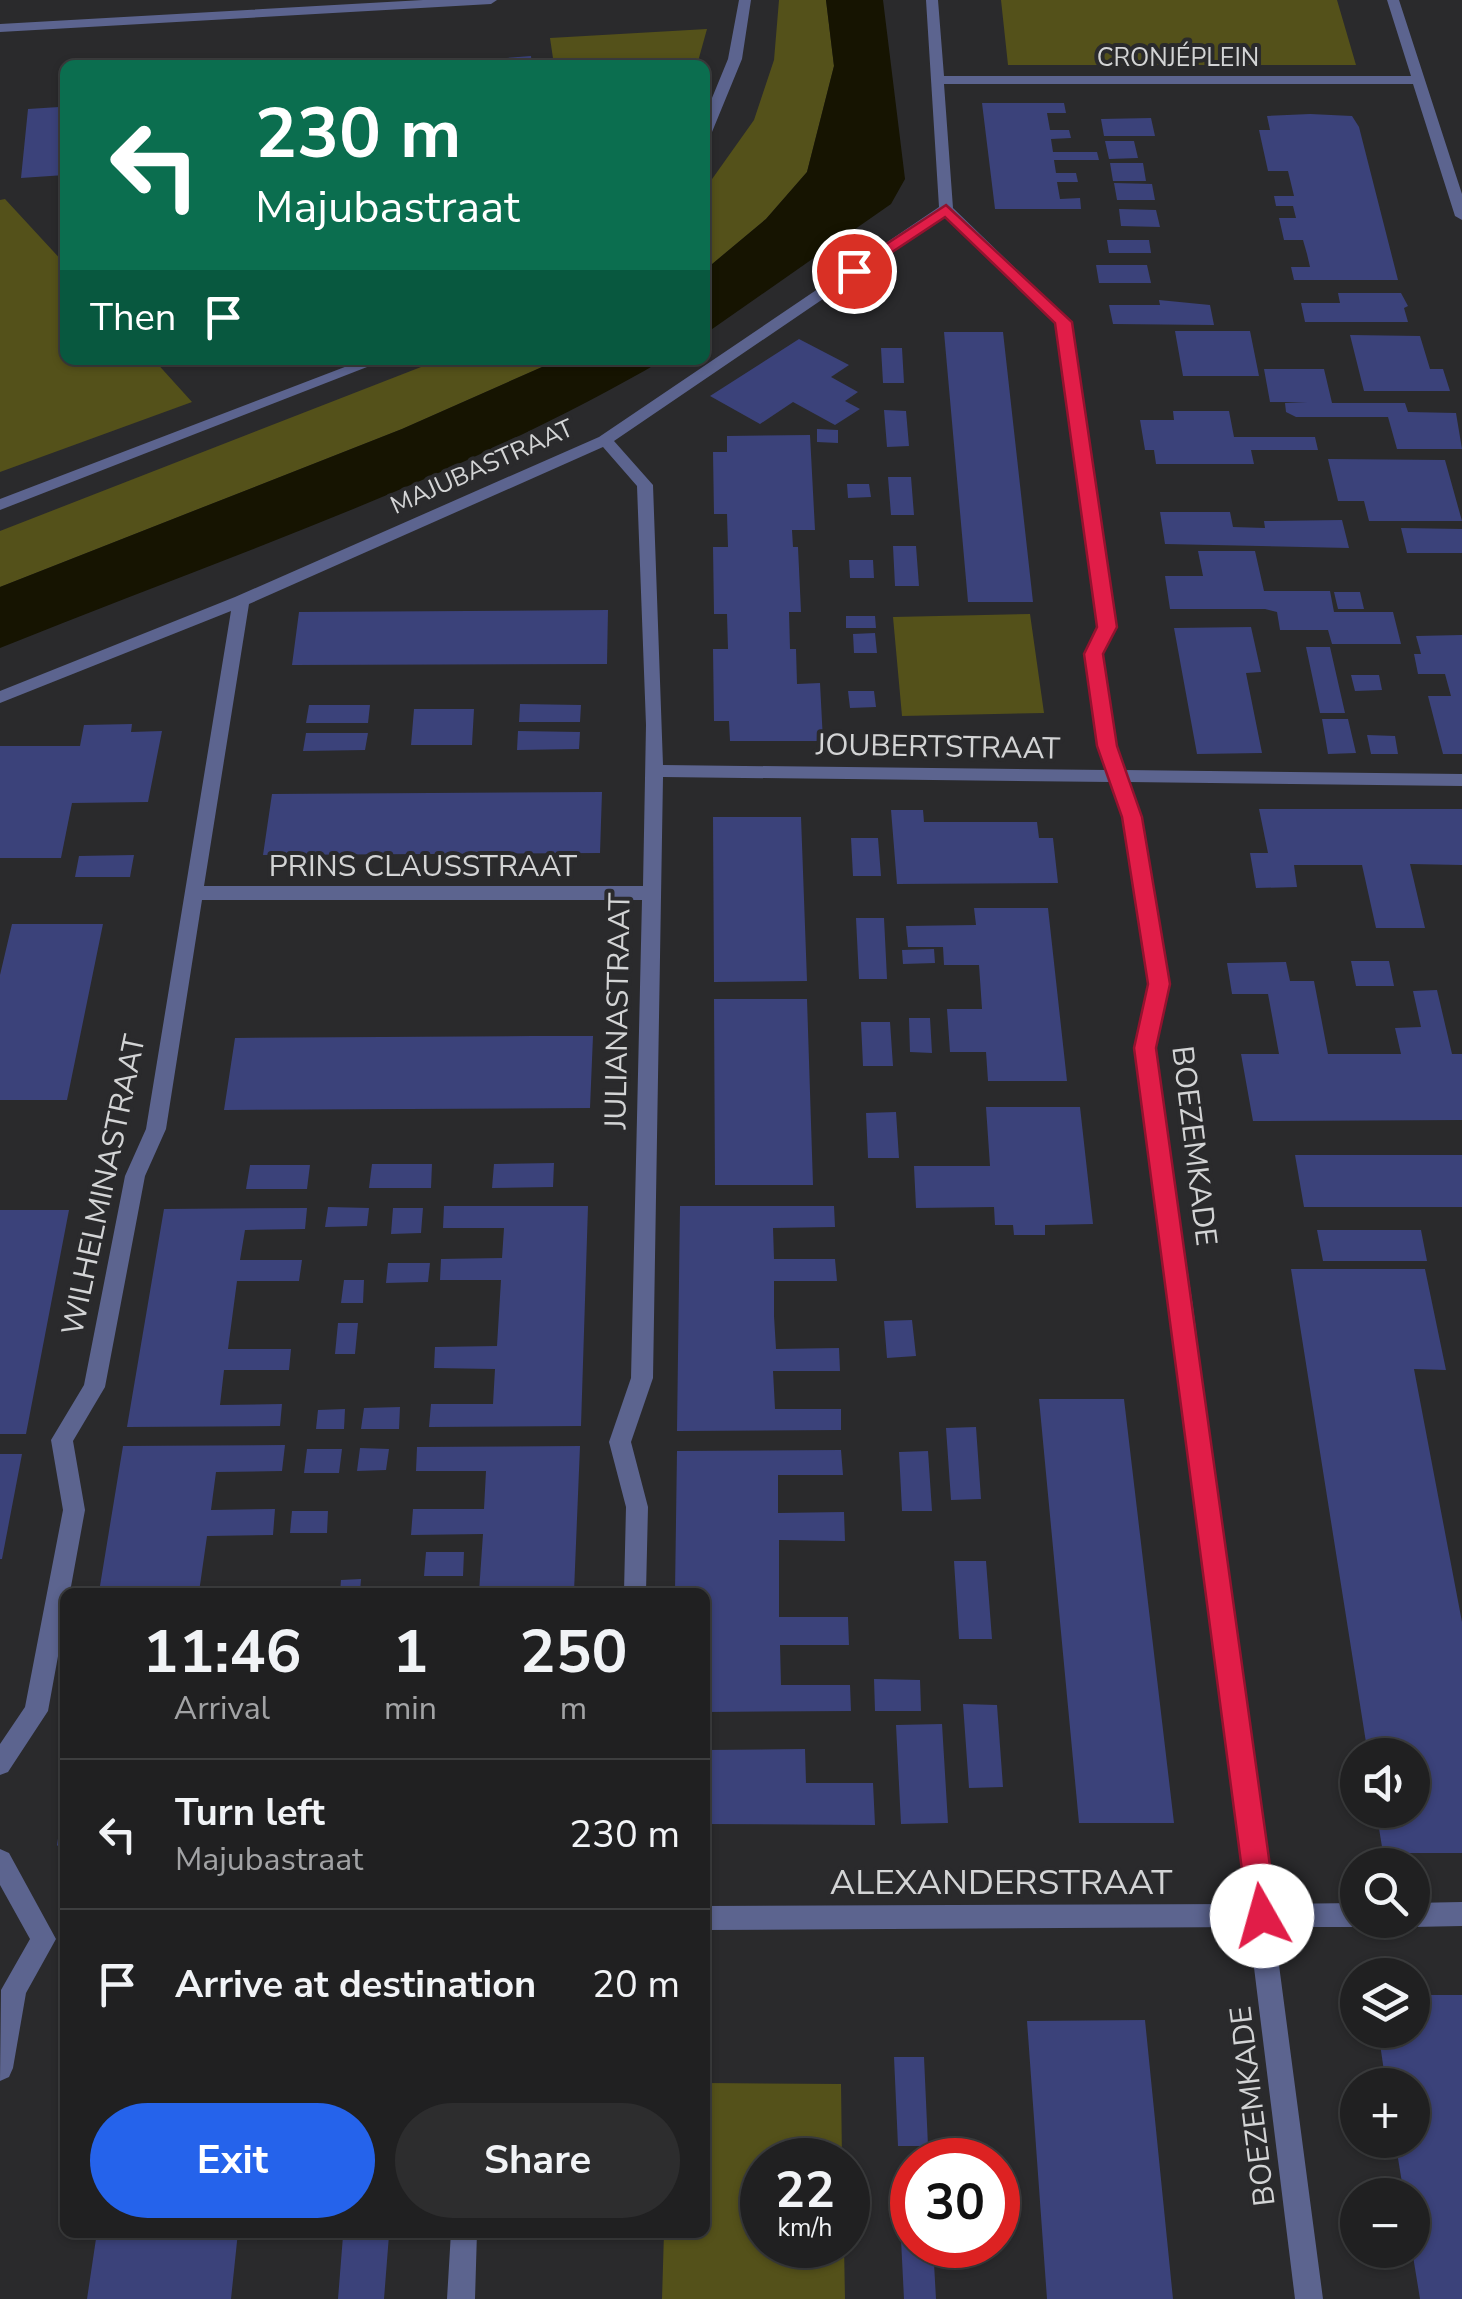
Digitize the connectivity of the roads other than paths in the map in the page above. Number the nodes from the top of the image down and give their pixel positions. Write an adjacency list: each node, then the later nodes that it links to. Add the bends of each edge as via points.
1 (491, 0): 5 (street)
2 (745, 0): 9 (street, via 735,60)
3 (932, 0): 7 (street)
4 (1393, 0): 8 (street)
5 (306, 6): 6 (street)
6 (0, 33)
7 (939, 80): 8 (street, CRONJÉPLEIN); 10 (street)
8 (1418, 80): 11 (street)
9 (710, 120)
10 (946, 210): 13 (street, MAJUBASTRAAT); 18 (street, BOEZEMKADE, via 1064,322 1107,627 1093,654)
11 (1462, 216)
12 (363, 365): 14 (street)
13 (605, 440): 15 (street, MAJUBASTRAAT); 17 (street, JULIANASTRAAT, via 645,484)
14 (0, 504)
15 (242, 601): 16 (street, MAJUBASTRAAT); 21 (street, WILHELMINASTRAAT)
16 (0, 697)
17 (654, 772): 18 (street, JOUBERTSTRAAT); 20 (street, JULIANASTRAAT)
18 (1115, 776): 19 (street, JOUBERTSTRAAT); 28 (street, BOEZEMKADE, via 1132,817 1159,984 1145,1048)
19 (1462, 780)
20 (653, 893): 21 (street, PRINS CLAUSSTRAAT); 22 (street, JULIANASTRAAT, via 642,1378 620,1442 637,1507)
21 (194, 894): 23 (street, WILHELMINASTRAAT, via 156,1129 135,1176 94,1387 62,1440 74,1510 36,1711)
22 (635, 1588)
23 (0, 1764)
24 (0, 1862): 30 (street)
25 (1430, 1914): 26 (street)
26 (1462, 1914)
27 (1340, 1915): 28 (street, ALEXANDERSTRAAT)
28 (1262, 1916): 29 (street, ALEXANDERSTRAAT); 34 (street, BOEZEMKADE)
29 (710, 1918)
30 (54, 1936): 31 (street, via 14,1990)
31 (0, 2068)
32 (464, 2238): 33 (street)
33 (462, 2299)
34 (1308, 2299)

